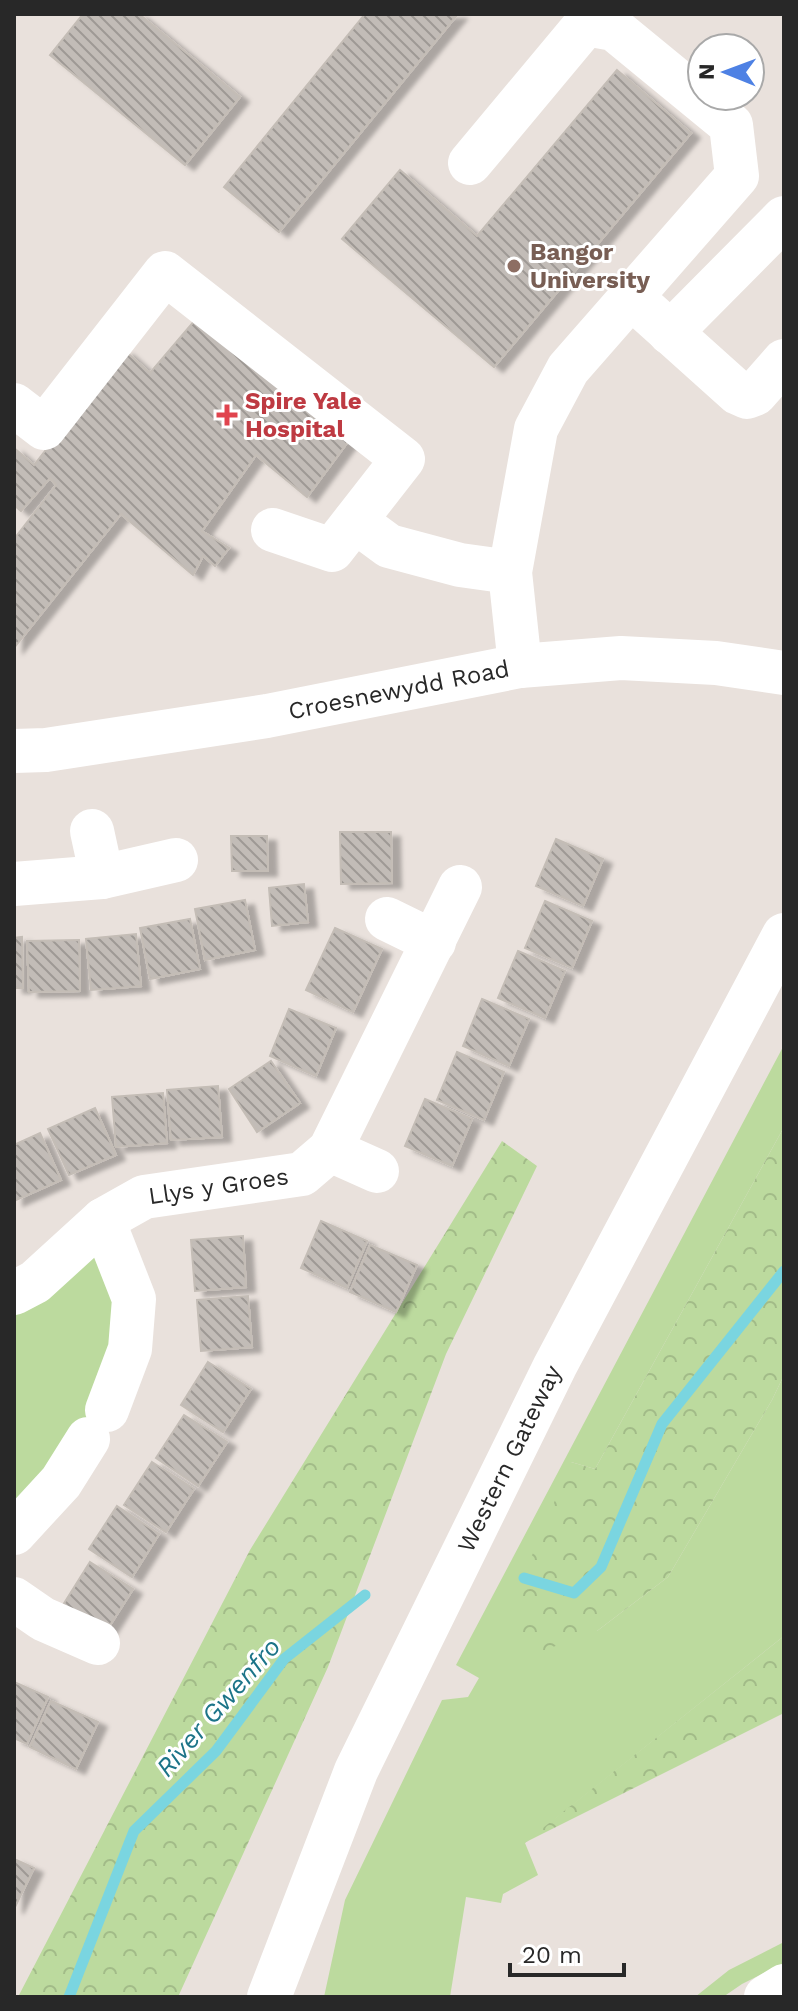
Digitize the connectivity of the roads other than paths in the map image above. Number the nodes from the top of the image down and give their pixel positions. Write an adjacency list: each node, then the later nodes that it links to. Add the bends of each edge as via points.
1 (470, 163): 3 (street, via 586,24 614,29 731,125 737,176)
2 (784, 218): 4 (street)
3 (631, 297): 4 (street); 9 (street, via 568,369 536,429)
4 (670, 333): 5 (street, via 747,397)
5 (784, 361)
6 (14, 405): 7 (street, via 44,428 165,273 403,459)
7 (355, 521): 8 (street, via 332,550); 9 (street, via 389,546)
8 (273, 530)
9 (510, 572): 10 (street)
10 (520, 666): 11 (street, Croesnewydd Road, via 621,658); 12 (street, Croesnewydd Road, via 267,716)
11 (784, 673)
12 (14, 751)
13 (92, 831): 15 (street)
14 (176, 860): 15 (street)
15 (102, 877): 16 (street)
16 (14, 884)
17 (460, 887): 20 (street, Llys y Groes)
18 (387, 919): 20 (street)
19 (784, 935): 29 (street, Western Gateway, via 555,1366 363,1758)
20 (434, 942): 21 (street, Llys y Groes)
21 (330, 1150): 22 (street); 23 (street, Llys y Groes, via 302,1174 144,1197)
22 (377, 1171)
23 (103, 1220): 24 (street, Llys y Groes, via 35,1282); 25 (street, via 134,1299 130,1349 98,1425 61,1482)
24 (14, 1293)
25 (14, 1533)
26 (14, 1599): 27 (street, via 43,1619)
27 (98, 1643)
28 (784, 1986): 30 (street)
29 (269, 1997)
30 (766, 1997)

